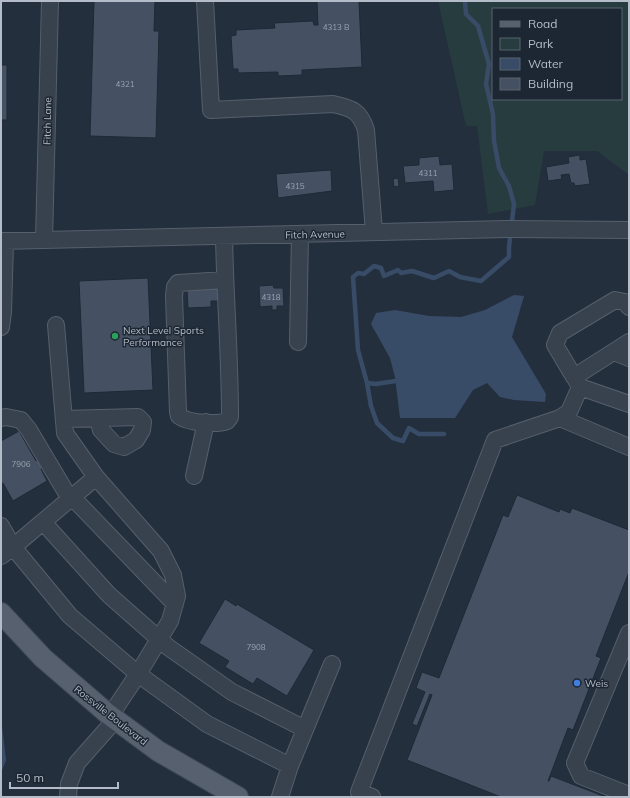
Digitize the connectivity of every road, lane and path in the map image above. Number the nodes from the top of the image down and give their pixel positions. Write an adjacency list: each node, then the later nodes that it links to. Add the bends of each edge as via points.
1 (50, 1): 7 (street, Fitch Lane)
2 (205, 1): 4 (street, via 211,110 333,104 357,112 363,119 366,130)
3 (629, 230): 4 (street, Fitch Avenue)
4 (374, 232): 5 (street, Fitch Avenue)
5 (300, 234): 6 (street, Fitch Avenue); 13 (street)
6 (224, 236): 7 (street, Fitch Avenue); 9 (street)
7 (44, 240): 8 (street, Fitch Avenue)
8 (3, 241): 12 (street)
9 (225, 280): 23 (street, via 230,417 222,423); 23 (street, via 178,283 175,288 179,416 184,420)
10 (629, 307): 17 (street, via 626,302 615,300 560,333 555,345)
11 (56, 325): 22 (street)
12 (1, 327)
13 (298, 342)
14 (629, 342): 15 (street)
15 (614, 352): 16 (street); 17 (street)
16 (629, 358)
17 (577, 382): 18 (street); 21 (street, via 569,412)
18 (629, 404)
19 (1, 418): 27 (street, via 21,420)
20 (98, 418): 22 (street)
21 (560, 418): 24 (street); 44 (street, via 495,440 359,792)
22 (64, 419): 26 (street, via 65,433)
23 (206, 422): 25 (street)
24 (629, 447)
25 (194, 476)
26 (96, 477): 27 (street); 31 (street, via 162,551 172,574 177,596)
27 (71, 498): 28 (street); 31 (street)
28 (43, 522): 30 (street); 34 (street, via 109,594)
29 (1, 526): 30 (street)
30 (7, 551): 36 (street, via 70,616)
31 (174, 604): 34 (street, via 170,621)
32 (1, 613): 37 (main road, Rossville Boulevard, via 43,658)
33 (629, 632): 40 (street, via 575,763 581,776)
34 (159, 639): 36 (street); 38 (street, via 232,692)
35 (332, 664): 38 (street)
36 (138, 674): 37 (street); 39 (street, via 206,724)
37 (113, 718): 41 (street, via 78,763 69,784); 42 (main road, Rossville Boulevard, via 158,751)
38 (305, 730): 39 (street)
39 (290, 766): 43 (street)
40 (629, 795)
41 (68, 797)
42 (238, 797)
43 (280, 797)
44 (372, 797)

